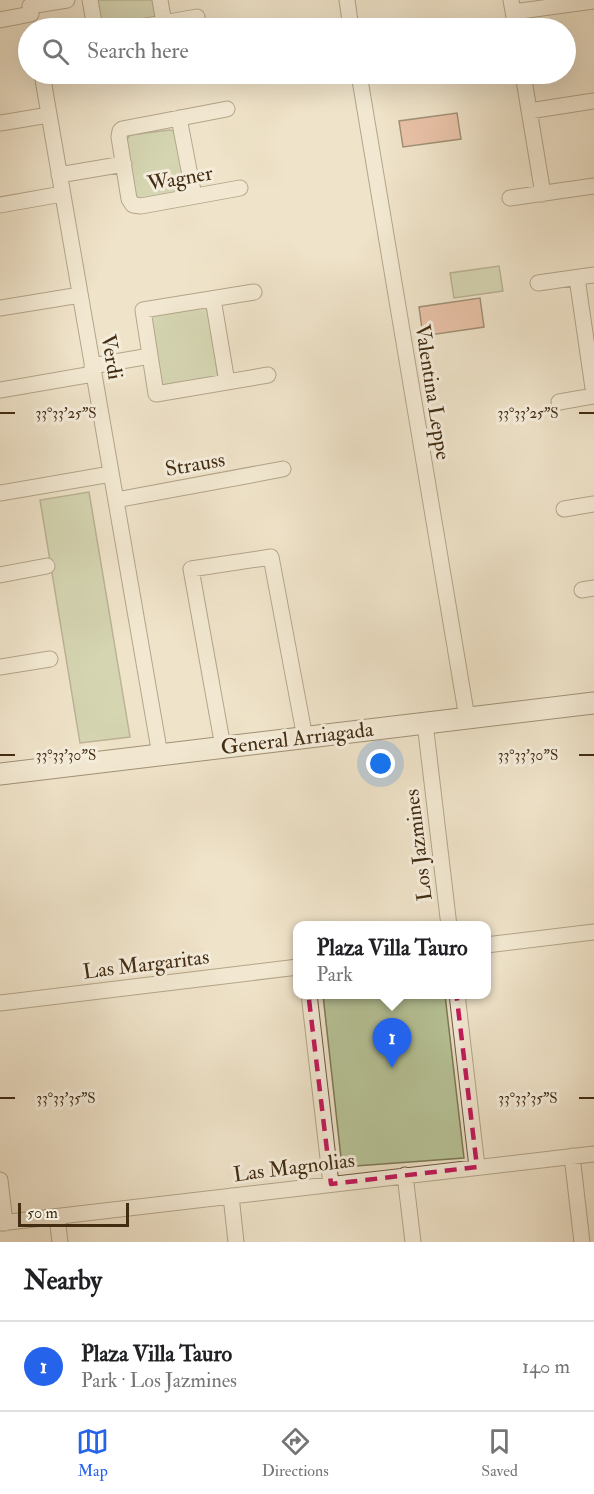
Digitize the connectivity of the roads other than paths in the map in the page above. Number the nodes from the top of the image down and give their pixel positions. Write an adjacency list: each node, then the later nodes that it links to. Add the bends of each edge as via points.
1 (67, 0): 7 (street)
2 (90, 0): 9 (street)
3 (160, 0): 10 (street)
4 (347, 0): 12 (street)
5 (594, 1): 6 (street)
6 (512, 6)
7 (31, 12): 13 (street)
8 (197, 17): 11 (street)
9 (93, 18)
10 (163, 18)
11 (192, 18)
12 (350, 18)
13 (0, 20)
14 (44, 84): 20 (street, Verdi)
15 (361, 84): 57 (street, Valentina Leppe)
16 (525, 84): 19 (street)
17 (594, 100): 19 (street)
18 (227, 109): 21 (street, Wagner)
19 (529, 111): 28 (street)
20 (49, 115): 22 (street); 24 (street, Verdi)
21 (179, 118): 23 (street, Wagner, via 122,129 119,137); 29 (street)
22 (0, 123)
23 (124, 164): 24 (street, Wagner); 29 (street, Wagner, via 133,205)
24 (59, 175): 27 (street, Verdi)
25 (594, 186): 28 (street)
26 (240, 188): 29 (street, Wagner)
27 (62, 194): 31 (street); 36 (street, Verdi)
28 (543, 194): 30 (street)
29 (194, 196)
30 (510, 198)
31 (0, 205)
32 (594, 275): 33 (street)
33 (577, 278): 34 (street); 44 (street)
34 (538, 283)
35 (254, 292): 37 (street)
36 (80, 295): 38 (street); 40 (street, Verdi)
37 (213, 299): 39 (street, via 142,310); 42 (street)
38 (0, 308)
39 (150, 356): 40 (street); 42 (street, via 156,393)
40 (93, 370): 43 (street); 47 (street, Verdi)
41 (268, 375): 42 (street)
42 (227, 382)
43 (0, 390)
44 (594, 395): 45 (street)
45 (559, 402)
46 (283, 470): 49 (street, Strauss)
47 (111, 474): 48 (street); 49 (street, Verdi)
48 (0, 493)
49 (116, 500): 61 (street, Verdi)
50 (594, 504): 51 (street)
51 (564, 509)
52 (47, 566): 53 (street)
53 (0, 575)
54 (50, 659): 55 (street)
55 (0, 667)
56 (594, 703): 57 (street, General Arriagada)
57 (466, 718): 58 (street, General Arriagada)
58 (425, 723): 59 (street, General Arriagada); 63 (street, Los Jazmines)
59 (305, 738): 60 (street, General Arriagada); 60 (street, via 271,557 191,569)
60 (223, 747): 61 (street, General Arriagada)
61 (160, 754): 62 (street, General Arriagada)
62 (0, 774)
63 (448, 921)
64 (594, 932): 65 (street)
65 (491, 944)
66 (293, 967): 69 (street, Las Margaritas)
67 (310, 999): 75 (street)
68 (458, 999): 72 (street)
69 (0, 1003)
70 (594, 1154): 71 (street, Las Magnolias)
71 (572, 1156): 72 (street, Las Magnolias); 82 (street)
72 (477, 1167): 73 (street, Las Magnolias)
73 (405, 1175): 75 (street, Las Magnolias); 81 (street)
74 (0, 1180): 78 (street)
75 (331, 1184): 76 (street, Las Magnolias)
76 (231, 1196): 77 (street, Las Magnolias); 80 (street)
77 (57, 1217): 78 (street, Las Magnolias); 79 (street)
78 (3, 1223)
79 (60, 1242)
80 (236, 1242)
81 (413, 1242)
82 (582, 1242)

